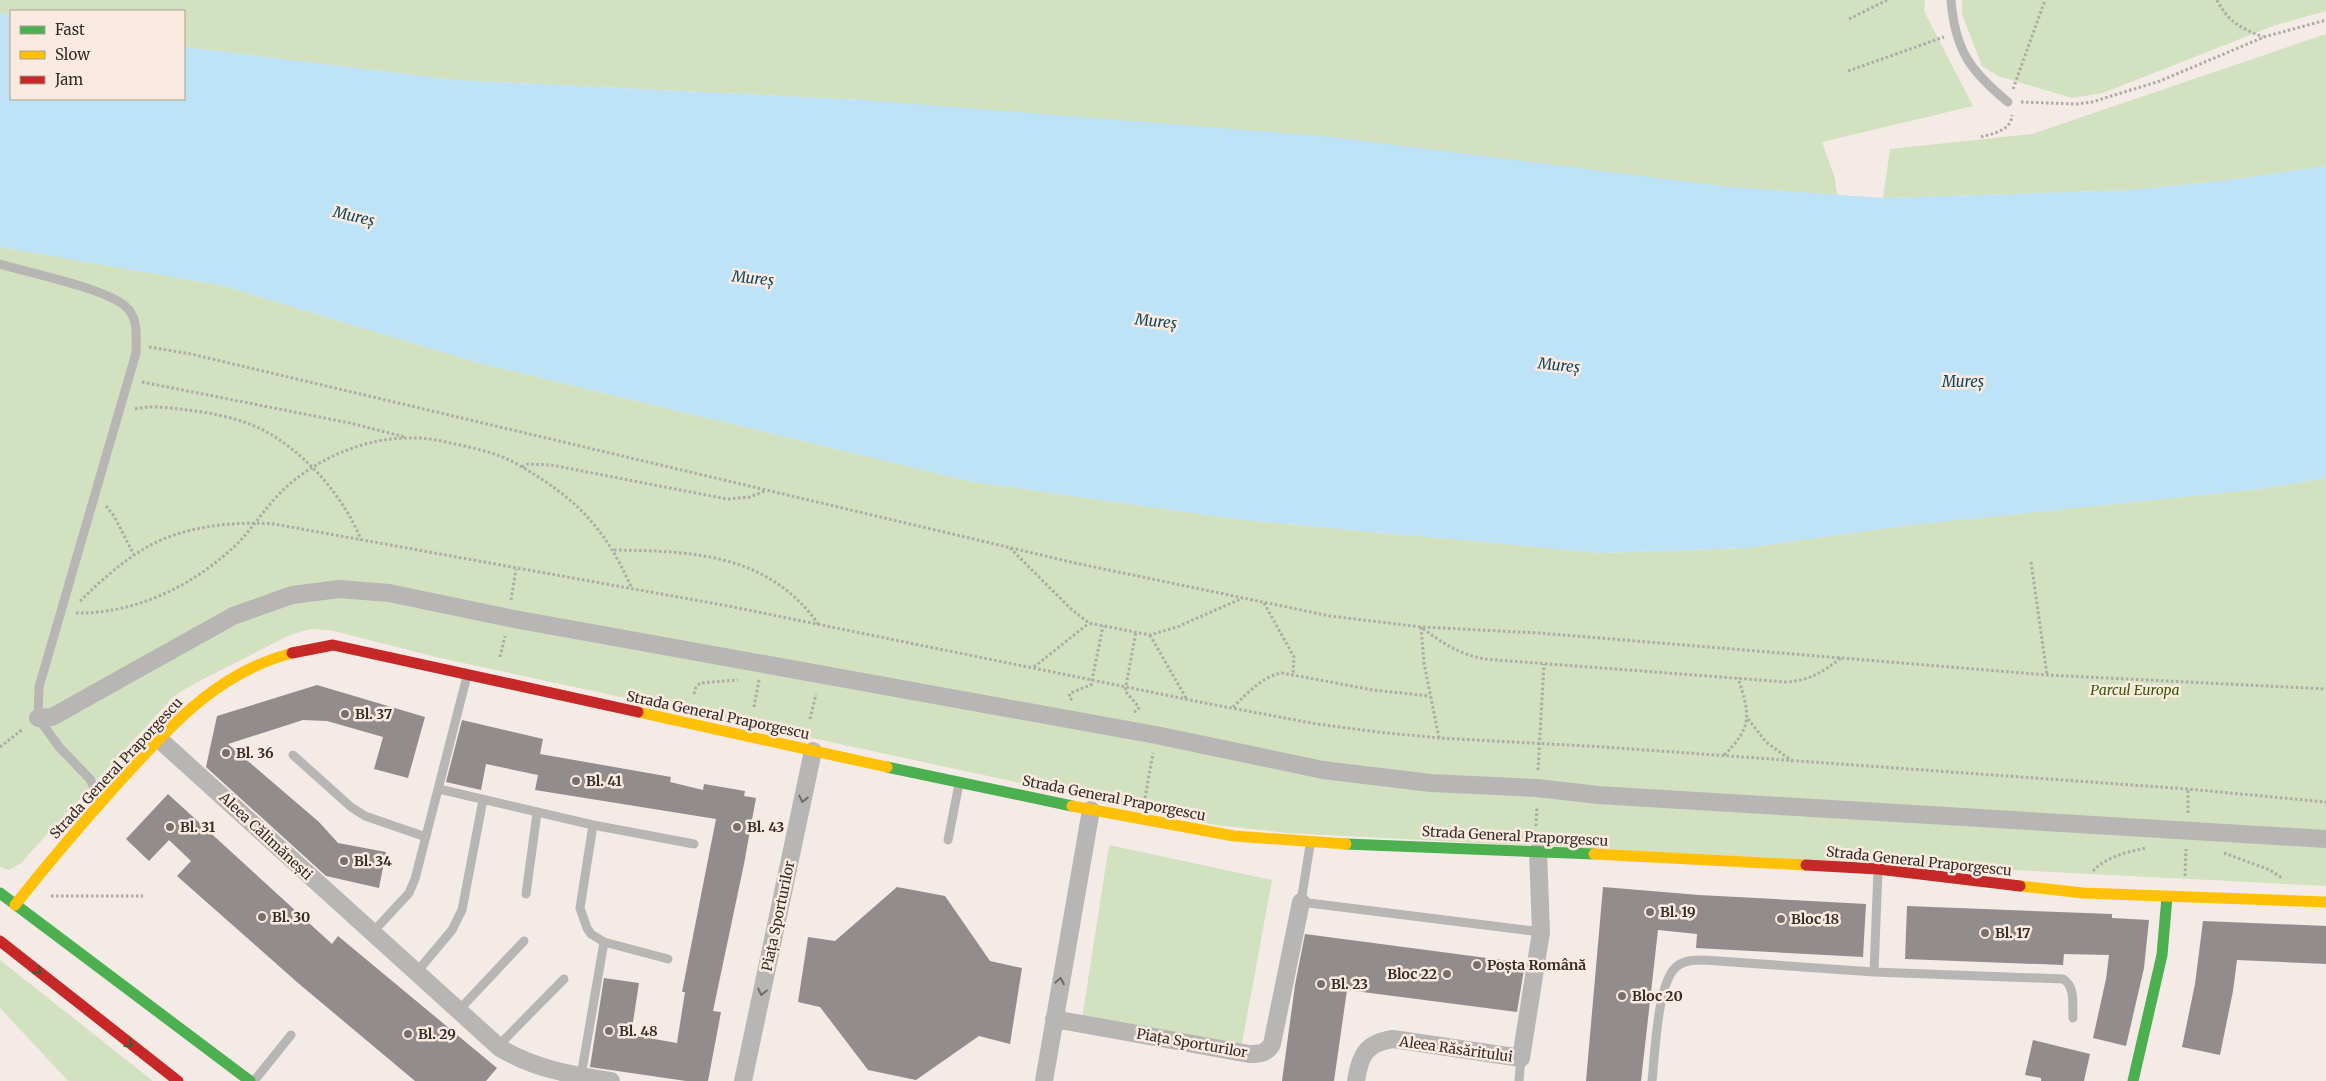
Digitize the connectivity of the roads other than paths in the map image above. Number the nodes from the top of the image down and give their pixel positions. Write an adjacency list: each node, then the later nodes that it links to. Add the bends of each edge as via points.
1 (1951, 0): 2 (lane, via 1954,32 1974,69)
2 (2008, 102)
3 (0, 264): 5 (lane, via 105,294 126,306 136,325 136,353 39,687)
4 (467, 676): 6 (street, Strada General Praporgescu, via 333,645 305,647 270,659 213,689 186,710); 7 (street, Strada General Praporgescu); 10 (lane)
5 (38, 718): 12 (lane, via 72,762 90,779); 17 (street, via 52,717 233,616 292,595 339,589 389,593 1323,770 1431,783 1538,788 1598,795)
6 (160, 740): 12 (street, Strada General Praporgescu); 30 (street, Aleea Călimănești)
7 (813, 751): 9 (street, Strada General Praporgescu); 49 (street, Piața Sporturilor, one-way to 49)
8 (293, 756): 16 (lane, via 351,807 366,816)
9 (960, 781): 13 (street, Strada General Praporgescu); 18 (lane)
10 (439, 789): 11 (lane); 16 (lane)
11 (483, 800): 14 (lane); 36 (lane, via 462,910 452,930)
12 (101, 802): 28 (street, Strada General Praporgescu)
13 (1091, 810): 19 (street, Strada General Praporgescu, via 1234,836); 40 (street, one-way to 13)
14 (537, 813): 15 (lane); 24 (lane)
15 (593, 825): 20 (lane); 33 (lane, via 580,908 591,934)
16 (426, 837): 30 (lane, via 409,893)
17 (2326, 839)
18 (948, 840)
19 (1311, 843): 21 (street, Strada General Praporgescu); 26 (lane)
20 (694, 844)
21 (1538, 852): 22 (street, Strada General Praporgescu); 29 (street, Aleea Răsăritului)
22 (1878, 869): 25 (street, Strada General Praporgescu, via 2083,893); 35 (lane)
23 (0, 893): 28 (street)
24 (526, 894)
25 (2167, 897): 27 (street, Strada General Praporgescu); 54 (street, via 2162,955)
26 (1301, 902): 29 (lane); 40 (street, Piața Sporturilor, via 1272,1044 1261,1054)
27 (2326, 902)
28 (15, 905): 46 (street)
29 (1540, 932): 43 (street, Aleea Răsăritului)
30 (372, 934): 36 (street, Aleea Călimănești)
31 (0, 941): 45 (street, one-way to 45)
32 (524, 941): 38 (lane)
33 (604, 942): 34 (lane); 44 (lane)
34 (668, 959)
35 (1874, 972): 39 (lane, via 2063,979 2070,983 2072,989); 53 (lane, via 1687,961 1676,967 1667,980)
36 (416, 973): 38 (street, Aleea Călimănești)
37 (564, 979): 42 (lane)
38 (458, 1011): 42 (street, Aleea Călimănești)
39 (2073, 1018)
40 (1054, 1019): 50 (street)
41 (291, 1035): 47 (lane)
42 (498, 1046): 44 (street, Aleea Călimănești, via 532,1064)
43 (1521, 1058): 51 (street, Aleea Răsăritului, via 1393,1039 1378,1041 1366,1050 1358,1064); 52 (lane, Aleea Răsăritului)
44 (581, 1076): 48 (street, Aleea Călimănești)
45 (178, 1081)
46 (250, 1081)
47 (254, 1081)
48 (611, 1081)
49 (743, 1081)
50 (1044, 1081)
51 (1356, 1081)
52 (1519, 1081)
53 (1652, 1081)
54 (2134, 1081)

